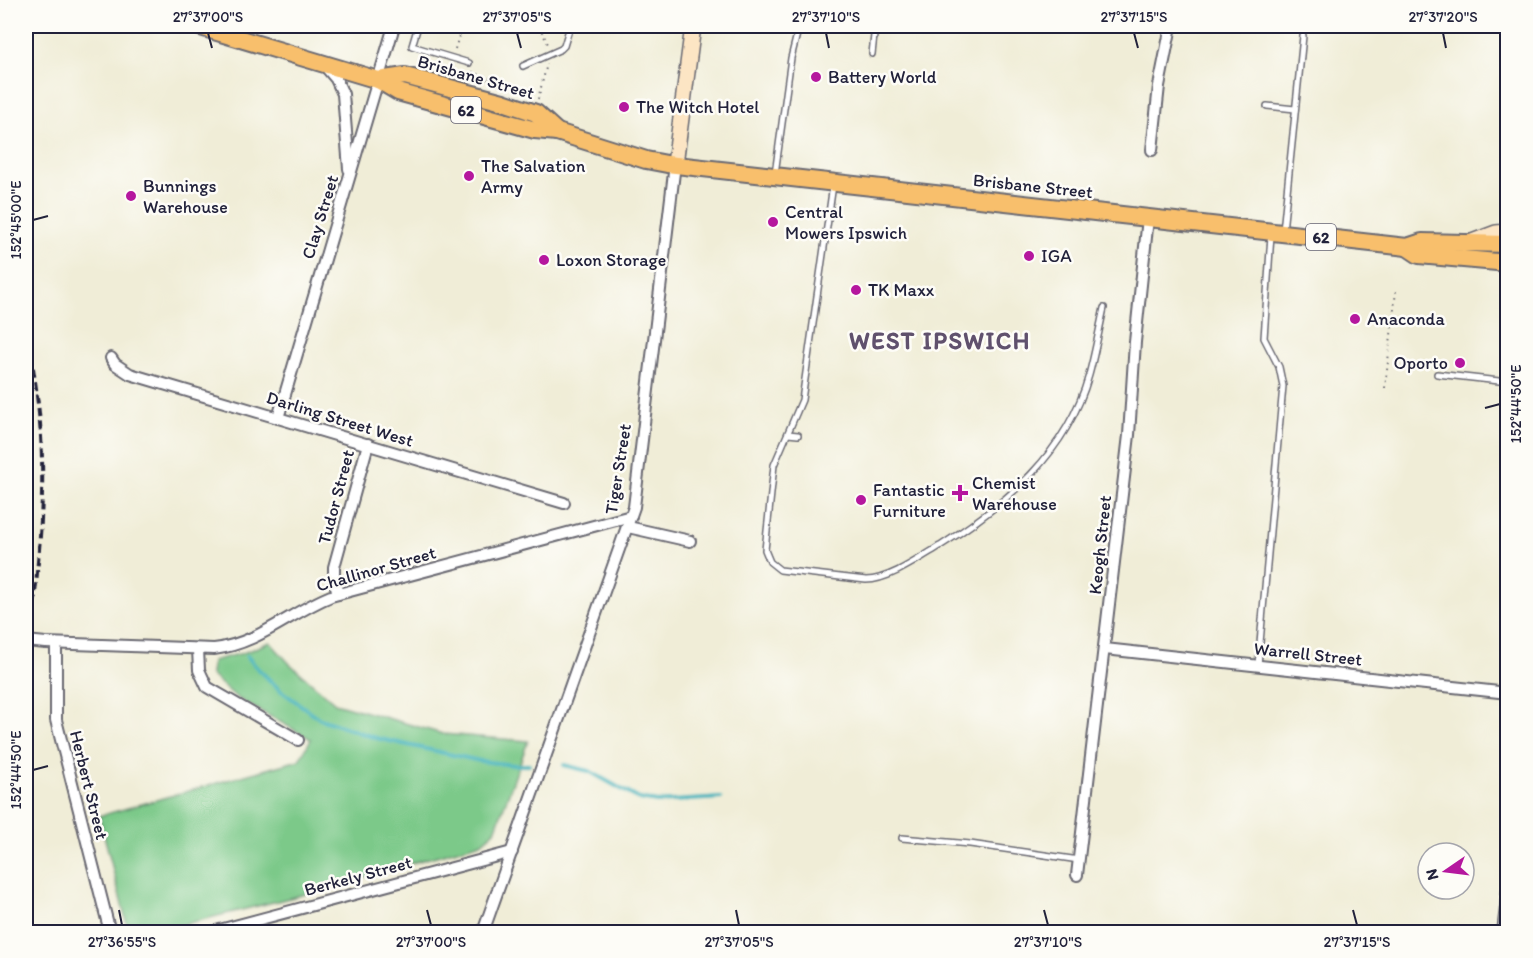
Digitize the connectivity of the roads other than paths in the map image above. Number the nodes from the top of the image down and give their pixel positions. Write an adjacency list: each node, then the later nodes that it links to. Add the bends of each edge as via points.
1 (197, 26): 12 (main road, Brisbane Street / 62)
2 (394, 26): 14 (street, Clay Street)
3 (418, 26): 11 (lane, via 412,46)
4 (570, 26): 13 (lane, via 561,49)
5 (693, 26): 18 (street, Tiger Street)
6 (799, 26): 20 (lane)
7 (875, 26): 10 (lane)
8 (1171, 26): 17 (street)
9 (1303, 36): 16 (lane)
10 (872, 54)
11 (470, 63)
12 (324, 65): 14 (main road, Brisbane Street / 62); 19 (street, via 343,92)
13 (523, 66)
14 (378, 80): 18 (main road, Brisbane Street / 62, via 398,92 535,130 558,132 646,160); 19 (street, Clay Street)
15 (1267, 105): 16 (lane)
16 (1295, 109): 23 (lane)
17 (1152, 150)
18 (675, 164): 20 (main road, Brisbane Street / 62); 38 (street, Tiger Street, via 638,489)
19 (350, 176): 33 (street, Clay Street)
20 (775, 176): 21 (main road, Brisbane Street / 62)
21 (833, 184): 22 (main road, Brisbane Street / 62); 34 (lane, via 802,400)
22 (1149, 218): 23 (main road, Brisbane Street / 62); 44 (street, Keogh Street)
23 (1277, 232): 27 (main road, Brisbane Street / 62); 45 (lane, via 1264,338 1283,386)
24 (1508, 232): 25 (street)
25 (1470, 243): 26 (main road, Brisbane Street / 62); 27 (main road, Brisbane Street / 62, via 1422,242)
26 (1508, 244)
27 (1407, 247): 28 (main road, 62, via 1419,255)
28 (1508, 263)
29 (1104, 308): 34 (lane, via 1089,377 1068,426 1035,472 976,523 914,562 877,578 787,572 770,562 764,543 774,465)
30 (111, 358): 33 (street, Darling Street West, via 130,374)
31 (1437, 374): 32 (lane)
32 (1508, 382)
33 (278, 418): 36 (street, Darling Street West)
34 (788, 434): 35 (lane)
35 (798, 435)
36 (368, 444): 37 (street, Darling Street West); 40 (street, Tudor Street, via 334,567)
37 (564, 503)
38 (630, 522): 39 (street); 40 (street, Challinor Street); 49 (street, Tiger Street)
39 (690, 541)
40 (338, 594): 43 (street, Challinor Street, via 240,644)
41 (26, 641): 42 (street, Challinor Street, bridge)
42 (51, 644): 43 (street, Challinor Street); 53 (street, Herbert Street, via 60,743)
43 (198, 649): 47 (street, via 199,670 207,687)
44 (1105, 649): 45 (street, Warrell Street); 50 (street, Keogh Street)
45 (1258, 665): 46 (street, Warrell Street)
46 (1508, 693)
47 (298, 740)
48 (902, 838): 50 (lane)
49 (512, 852): 54 (street, Berkely Street); 55 (street, Tiger Street)
50 (1080, 860): 51 (street, Keogh Street)
51 (1077, 875)
52 (1508, 889): 56 (street)
53 (111, 933)
54 (212, 933)
55 (483, 933)
56 (1503, 933)

